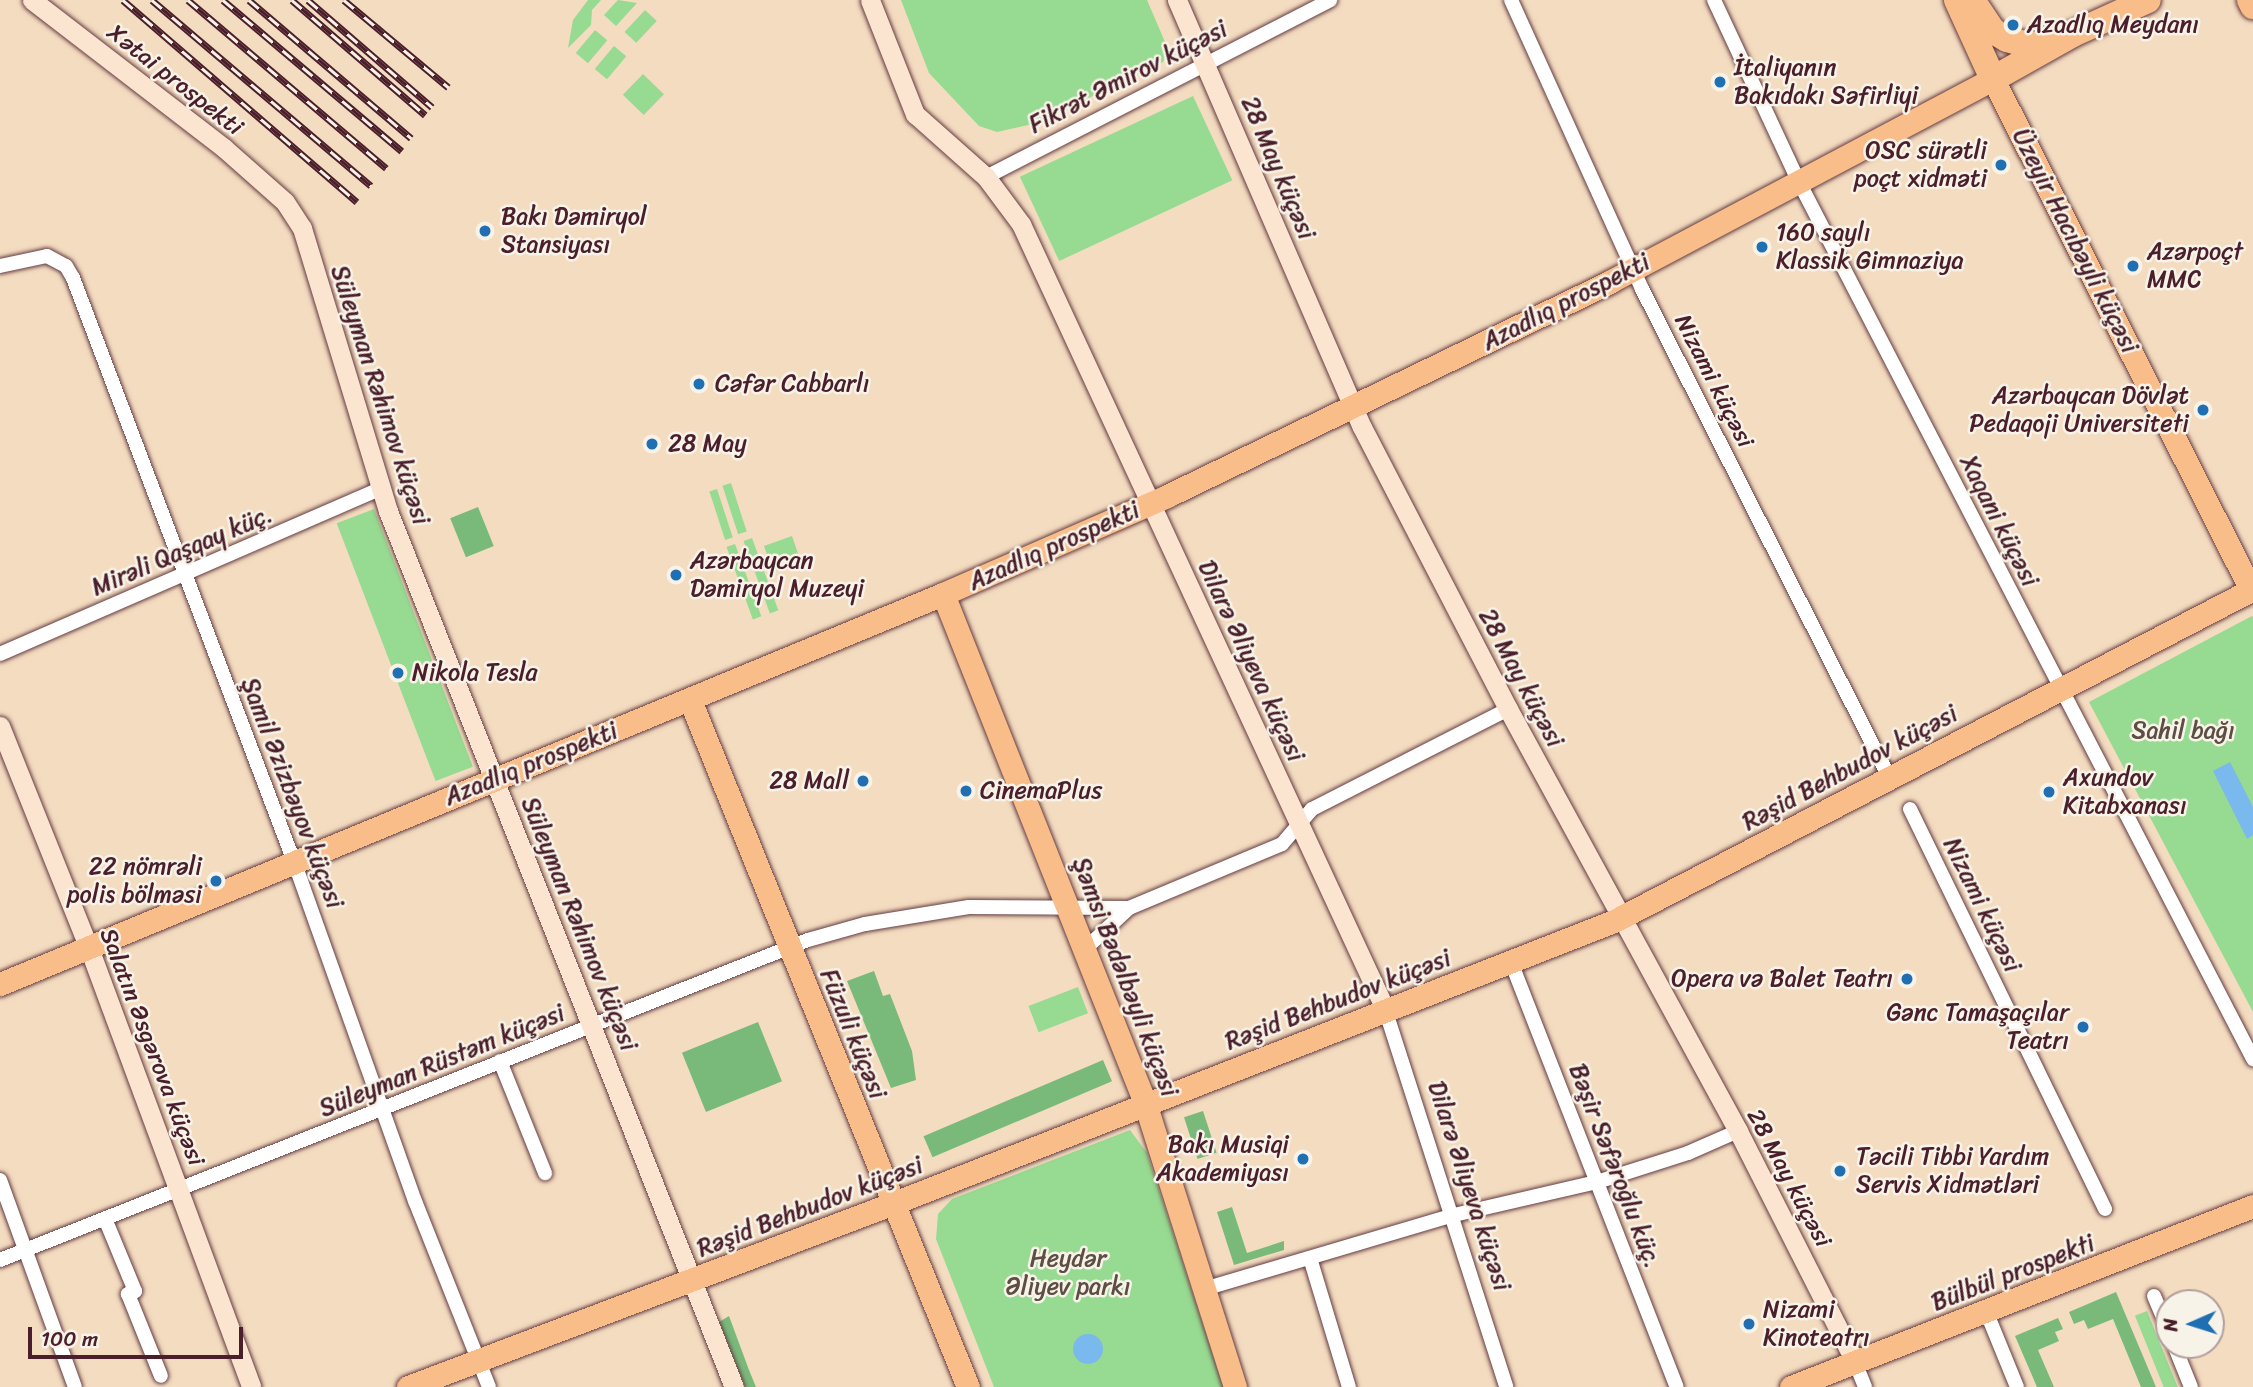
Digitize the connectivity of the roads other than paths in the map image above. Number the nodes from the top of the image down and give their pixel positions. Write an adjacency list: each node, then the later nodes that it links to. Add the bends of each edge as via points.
1 (32, 0): 18 (main road, Xətai prospekti, via 224,148)
2 (870, 0): 16 (main road, Dilarə Əliyeva küçəsi, via 915,114)
3 (1178, 0): 14 (main road, 28 May küçəsi)
4 (1330, 0): 14 (street, Fikrət Əmirov küçəsi)
5 (1511, 0): 20 (street, Nizami küçəsi)
6 (1714, 0): 17 (street, Xaqani küçəsi)
7 (1957, 0): 15 (highway, Üzeyir Hacıbəyli küçəsi)
8 (1972, 0): 13 (highway, via 1993,31 2022,45)
9 (2128, 0): 13 (highway, Azadlıq prospekti)
10 (2148, 0): 13 (highway, Azadlıq prospekti)
11 (2250, 0): 12 (highway)
12 (2253, 6)
13 (2073, 34): 15 (highway, Azadlıq prospekti)
14 (1206, 65): 16 (street, Fikrət Əmirov küçəsi); 21 (main road, 28 May küçəsi)
15 (1993, 79): 17 (main road, Azadlıq prospekti); 25 (main road, Üzeyir Hacıbəyli küçəsi)
16 (986, 177): 23 (main road, Dilarə Əliyeva küçəsi, via 1021,224)
17 (1799, 182): 20 (main road, Azadlıq prospekti); 28 (street, Xaqani küçəsi)
18 (285, 202): 22 (main road, Süleyman Rəhimov küçəsi, via 303,228)
19 (0, 266): 24 (street, Şamil Əzizbəyov küçəsi, via 47,256 66,266)
20 (1633, 270): 21 (main road, Azadlıq prospekti); 32 (street, Nizami küçəsi)
21 (1354, 408): 23 (main road, Azadlıq prospekti); 30 (main road, 28 May küçəsi)
22 (381, 488): 24 (street, Mirəli Qaşqay küç.); 33 (main road, Süleyman Rəhimov küçəsi)
23 (1152, 503): 26 (main road, Azadlıq prospekti); 35 (main road, Dilarə Əliyeva küçəsi)
24 (186, 575): 27 (street, Mirəli Qaşqay küç.); 36 (street, Şamil Əzizbəyov küçəsi)
25 (2252, 591): 28 (main road, Rəşid Behbudov küçəsi)
26 (943, 594): 29 (main road, Azadlıq prospekti); 37 (main road, Şəmsi Bədəlbəyli küçəsi)
27 (0, 654)
28 (2060, 688): 32 (main road, Rəşid Behbudov küçəsi); 47 (street, Xaqani küçəsi)
29 (690, 700): 33 (main road, Azadlıq prospekti); 40 (main road, Füzuli küçəsi)
30 (1508, 709): 35 (street, via 1312,809); 39 (main road, 28 May küçəsi)
31 (0, 726): 41 (main road, Salatın Əsgərova küçəsi)
32 (1889, 777): 39 (main road, Rəşid Behbudov küçəsi)
33 (493, 778): 36 (main road, Azadlıq prospekti); 46 (main road, Süleyman Rəhimov küçəsi)
34 (1910, 810): 58 (street, Nizami küçəsi)
35 (1299, 823): 38 (street, via 1282,844); 45 (main road, Dilarə Əliyeva küçəsi)
36 (293, 861): 41 (main road, Azadlıq prospekti); 50 (street, Şamil Əzizbəyov küçəsi)
37 (1072, 908): 38 (street, Süleyman Rüstəm küçəsi); 40 (street, Süleyman Rüstəm küçəsi, via 1006,905 903,916); 42 (main road, Şəmsi Bədəlbəyli küçəsi)
38 (1129, 908): 42 (street)
39 (1624, 916): 43 (main road, Rəşid Behbudov küçəsi); 51 (main road, 28 May küçəsi)
40 (789, 946): 46 (street, Süleyman Rüstəm küçəsi); 56 (main road, Füzuli küçəsi)
41 (89, 948): 44 (main road, Azadlıq prospekti); 55 (main road, Salatın Əsgərova küçəsi)
42 (1086, 948): 49 (main road, Şəmsi Bədəlbəyli küçəsi)
43 (1511, 962): 45 (main road, Rəşid Behbudov küçəsi); 54 (street, Bəşir Səfəroğlu küç.)
44 (0, 984)
45 (1385, 1009): 49 (main road, Rəşid Behbudov küçəsi); 59 (street, Dilarə Əliyeva küçəsi)
46 (592, 1024): 48 (street, Süleyman Rüstəm küçəsi); 64 (main road, Süleyman Rəhimov küçəsi)
47 (2253, 1059)
48 (500, 1061): 50 (street, Süleyman Rüstəm küçəsi); 52 (street)
49 (1145, 1103): 56 (main road, Rəşid Behbudov küçəsi); 65 (main road, Şəmsi Bədəlbəyli küçəsi)
50 (385, 1110): 55 (street, Süleyman Rüstəm küçəsi); 68 (street, Şamil Əzizbəyov küçəsi)
51 (1738, 1131): 54 (street, via 1688,1153); 69 (main road, 28 May küçəsi)
52 (545, 1173)
53 (0, 1180): 61 (street)
54 (1597, 1182): 59 (street); 80 (street, Bəşir Səfəroğlu küç.)
55 (180, 1192): 60 (street, Süleyman Rüstəm küçəsi); 72 (main road, Salatın Əsgərova küçəsi)
56 (894, 1203): 64 (main road, Rəşid Behbudov küçəsi); 76 (main road, Füzuli küçəsi)
57 (2253, 1206): 66 (main road, Bülbül prospekti)
58 (2105, 1209)
59 (1454, 1215): 62 (street); 79 (street, Dilarə Əliyeva küçəsi)
60 (106, 1221): 61 (street, Süleyman Rüstəm küçəsi); 70 (street, via 135,1291 128,1294)
61 (26, 1251): 63 (street, Süleyman Rüstəm küçəsi); 71 (street)
62 (1310, 1258): 65 (street); 78 (street)
63 (0, 1260)
64 (693, 1279): 68 (main road, Rəşid Behbudov küçəsi); 75 (main road, Süleyman Rəhimov küçəsi)
65 (1204, 1289): 77 (main road, Şəmsi Bədəlbəyli küçəsi)
66 (1986, 1311): 69 (main road, Bülbül prospekti); 83 (street)
67 (2180, 1359): 84 (street)
68 (478, 1361): 73 (main road, Rəşid Behbudov küçəsi); 74 (street, Şamil Əzizbəyov küçəsi)
69 (1855, 1362): 81 (main road, Bülbül prospekti); 82 (street)
70 (161, 1376)
71 (75, 1387)
72 (251, 1387)
73 (408, 1387)
74 (489, 1387)
75 (734, 1387)
76 (968, 1387)
77 (1235, 1387)
78 (1349, 1387)
79 (1506, 1387)
80 (1677, 1387)
81 (1791, 1387)
82 (1865, 1387)
83 (2017, 1387)
84 (2191, 1387)

